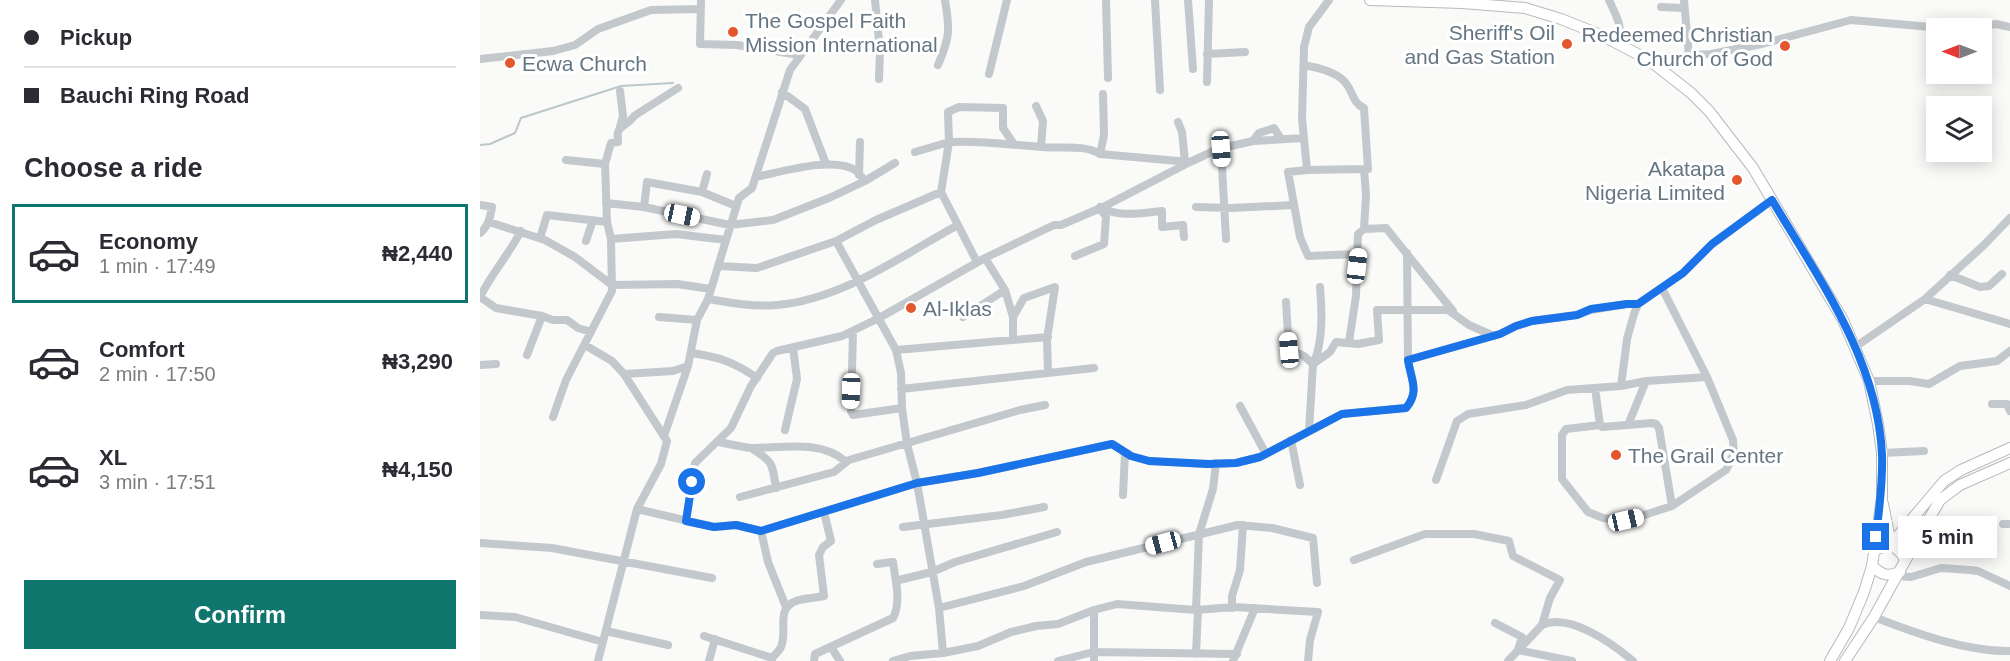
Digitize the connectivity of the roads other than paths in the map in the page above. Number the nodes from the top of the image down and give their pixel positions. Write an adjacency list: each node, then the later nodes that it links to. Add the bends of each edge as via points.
1 (841, 0): 23 (street)
2 (874, 0): 32 (street)
3 (945, 0): 27 (street, via 950,28)
4 (1007, 0): 30 (street)
5 (1106, 0): 31 (street)
6 (1155, 0): 35 (street)
7 (1188, 0): 29 (street)
8 (1209, 0): 22 (street)
9 (1329, 0): 28 (street, via 1309,27)
10 (1370, 0): 12 (main road)
11 (1609, 0): 20 (street, via 1621,26)
12 (1404, 1): 14 (main road)
13 (701, 4): 23 (street, via 700,44 737,45); 25 (street, via 651,10 597,29 575,45 553,51)
14 (1526, 4): 20 (main road)
15 (1684, 4): 16 (street); 24 (street)
16 (1660, 7)
17 (1992, 25): 19 (street)
18 (1926, 27): 24 (street, via 1851,20 1762,44)
19 (2010, 27)
20 (1618, 44): 26 (main road)
21 (1245, 52): 22 (street)
22 (1207, 54): 33 (street)
23 (799, 55): 37 (street)
24 (1689, 56): 26 (street)
25 (480, 59)
26 (1649, 60): 62 (main road, via 1709,111)
27 (938, 65)
28 (1304, 65): 42 (street); 56 (street, via 1332,73 1345,82 1358,105 1364,108 1368,169)
29 (1193, 69)
30 (988, 74)
31 (1108, 78)
32 (879, 79)
33 (1207, 82)
34 (678, 88): 41 (street)
35 (1160, 90)
36 (620, 91): 41 (street)
37 (782, 92): 54 (street, via 806,110); 58 (street)
38 (1103, 94): 49 (street, via 1104,135)
39 (1036, 106): 46 (street, via 1043,121)
40 (1179, 122): 51 (street)
41 (620, 127): 53 (street, via 618,142 611,143)
42 (1304, 138): 47 (street, via 1281,139 1274,128 1259,133 1253,141); 55 (street)
43 (860, 142): 59 (street)
44 (950, 142): 45 (street); 45 (street, via 948,112 959,107 977,107 1003,108 1003,128); 48 (street); 61 (street)
45 (1013, 143): 46 (street)
46 (1041, 147): 49 (street, via 1092,149)
47 (1221, 149): 51 (street); 70 (street)
48 (915, 152)
49 (1100, 154): 51 (street)
50 (566, 160): 53 (street)
51 (1188, 162): 68 (street)
52 (895, 163): 59 (street)
53 (605, 164): 63 (street)
54 (826, 164): 58 (street); 59 (street, via 855,170)
55 (1307, 170): 56 (street); 65 (street, via 1288,172)
56 (1364, 170): 77 (street)
57 (707, 174): 60 (street)
58 (756, 177): 66 (street)
59 (862, 178): 75 (street, via 829,198 773,220)
60 (702, 192): 66 (street); 67 (street, via 647,182)
61 (941, 192): 76 (street); 86 (street)
62 (1772, 200): 98 (street, via 1712,244); 123 (main road)
63 (606, 203): 67 (street); 74 (street)
64 (480, 204): 73 (street, via 492,207)
65 (1294, 205): 70 (street); 87 (street, via 1308,256)
66 (736, 206): 75 (street)
67 (644, 207): 75 (street)
68 (1100, 207): 80 (street, via 1126,214 1162,211 1162,227 1183,225); 89 (street, via 1106,217 1104,244); 90 (street)
69 (1197, 207): 70 (street)
70 (1225, 207): 83 (street)
71 (2010, 218): 94 (street)
72 (592, 220): 74 (street); 81 (street, via 547,215); 85 (street)
73 (489, 222): 78 (street); 79 (street)
74 (607, 222): 82 (street)
75 (730, 225): 84 (street)
76 (958, 225): 91 (street); 95 (street)
77 (1364, 229): 87 (street, via 1358,234); 88 (street, via 1386,228)
78 (521, 231): 81 (street); 101 (street)
79 (480, 233)
80 (1184, 237)
81 (540, 238): 96 (street, via 575,257)
82 (611, 239): 84 (street, via 676,234); 96 (street)
83 (1226, 239)
84 (726, 240): 92 (street)
85 (586, 241)
86 (836, 242): 92 (street, via 757,268); 95 (street)
87 (1358, 254): 120 (street)
88 (1407, 254): 106 (street); 110 (street)
89 (1075, 256)
90 (986, 258): 91 (street); 100 (street)
91 (977, 262): 112 (street)
92 (718, 266): 99 (street)
93 (2002, 274): 94 (street, via 1989,286)
94 (1950, 275): 103 (street)
95 (856, 281): 102 (street, via 832,293 778,305 749,306); 112 (street)
96 (612, 285): 99 (street, via 677,284); 116 (street, via 608,302)
97 (1320, 287): 130 (street, via 1318,353)
98 (1662, 288): 105 (street); 136 (street)
99 (711, 289): 102 (street)
100 (1005, 290): 108 (street); 109 (street)
101 (480, 297): 107 (street, via 496,308)
102 (708, 299): 113 (street)
103 (1925, 299): 114 (street); 123 (street)
104 (1286, 302): 130 (street, via 1289,350)
105 (1638, 304): 117 (street, via 1532,321); 140 (street, via 1627,339)
106 (1406, 310): 110 (street, via 1448,310); 120 (street, via 1377,310 1379,340); 128 (street)
107 (542, 316): 116 (street, via 567,320); 127 (street)
108 (963, 316)
109 (1013, 316): 118 (street, via 1024,298 1055,287); 119 (street)
110 (1457, 316): 117 (street)
111 (658, 317): 113 (street)
112 (879, 318): 115 (street); 124 (street)
113 (697, 320): 126 (street)
114 (2010, 324)
115 (853, 331): 122 (street); 146 (street, via 853,415)
116 (591, 332): 121 (street)
117 (1494, 336): 128 (street)
118 (1048, 337): 119 (street); 134 (street)
119 (1013, 339): 124 (street)
120 (1349, 342): 130 (street, via 1336,342 1330,352)
121 (585, 345): 135 (street); 148 (street, via 566,380)
122 (793, 347): 137 (street, via 773,353); 151 (street, via 797,379)
123 (1855, 347): 139 (main road)
124 (896, 350): 142 (street)
125 (2010, 351): 139 (street, via 1997,361 1960,366 1929,384)
126 (692, 353): 132 (street); 137 (street, via 720,357)
127 (527, 355)
128 (1408, 360): 152 (street, via 1415,392 1406,408 1342,414)
129 (496, 363): 131 (street)
130 (1313, 364): 152 (street)
131 (480, 365)
132 (688, 366): 135 (street, via 674,371); 153 (street)
133 (1094, 368): 134 (street)
134 (1048, 372): 142 (street)
135 (624, 374): 153 (street)
136 (1707, 377): 138 (street); 173 (street, via 1735,447 1733,459 1726,470)
137 (757, 378): 154 (street, via 731,428)
138 (1646, 381): 140 (street); 150 (street)
139 (1869, 381): 161 (main road)
140 (1621, 386): 141 (street)
141 (1595, 388): 149 (street); 166 (street, via 1559,392 1526,405 1462,416)
142 (901, 389): 146 (street)
143 (1992, 404): 147 (street, via 2007,404)
144 (1045, 405): 156 (street)
145 (1240, 406): 162 (street)
146 (902, 408): 156 (street)
147 (2010, 411)
148 (553, 417)
149 (1600, 425): 150 (street); 173 (street, via 1566,429 1562,435 1562,479 1588,512 1626,520)
150 (1628, 425): 173 (street, via 1652,423 1659,428)
151 (785, 430)
152 (1309, 431): 155 (street)
153 (663, 436): 175 (street, via 667,441 661,464)
154 (719, 441): 157 (street); 178 (street, via 695,463)
155 (1291, 441): 162 (street); 168 (street)
156 (908, 444): 163 (street); 167 (street)
157 (750, 448): 163 (street, via 805,447 838,454); 169 (street, via 768,459)
158 (2010, 448): 176 (main road, via 1944,481)
159 (1924, 451): 161 (street)
160 (1125, 453): 165 (street, via 1149,461); 167 (street, via 1112,444); 170 (street)
161 (1882, 453): 172 (main road)
162 (1266, 454): 165 (street)
163 (846, 462): 169 (street, via 834,472)
164 (2010, 463): 179 (main road, via 1960,485 1940,500)
165 (1216, 464): 187 (street)
166 (1436, 480)
167 (917, 483): 177 (street); 181 (street)
168 (1300, 485)
169 (776, 488): 171 (street)
170 (1123, 495)
171 (740, 497)
172 (1882, 498): 180 (main road); 190 (main road)
173 (1672, 506)
174 (1044, 507): 181 (street)
175 (638, 509): 178 (street); 193 (street)
176 (1917, 511): 180 (main road, via 1898,525); 189 (main road)
177 (824, 512): 184 (street); 202 (street, via 831,541 819,555 824,596)
178 (686, 521): 184 (street)
179 (1927, 522): 186 (street); 192 (main road)
180 (1887, 523): 189 (main road)
181 (924, 525): 183 (street); 196 (street)
182 (1243, 525): 187 (street); 200 (street, via 1313,538); 204 (street)
183 (903, 527)
184 (761, 531): 202 (street, via 768,562)
185 (1057, 532): 196 (street)
186 (1969, 533)
187 (1200, 534): 203 (street, via 1086,562 1024,586); 207 (street)
188 (480, 543): 193 (street, via 552,548)
189 (1891, 544): 190 (main road); 192 (main road)
190 (1875, 550): 195 (main road)
191 (1354, 560): 211 (street, via 1425,534 1474,534 1509,541 1513,556 1560,580)
192 (1905, 561): 197 (main road)
193 (623, 563): 198 (street); 212 (street)
194 (877, 564): 199 (street, via 893,562)
195 (1872, 566): 197 (main road, via 1881,574); 235 (main road, via 1849,628)
196 (932, 572): 199 (street); 203 (street)
197 (1898, 574): 201 (street, via 1911,577 1941,568 1970,570); 209 (main road)
198 (712, 578)
199 (896, 582): 217 (street, via 898,595 893,618)
200 (1317, 583)
201 (2010, 586)
202 (786, 607): 224 (street, via 781,647)
203 (939, 608): 220 (street)
204 (1232, 608): 205 (street); 207 (street)
205 (1255, 608): 223 (street); 231 (street, via 1318,612)
206 (1094, 610): 207 (street, via 1117,604); 220 (street, via 1058,624 1011,632 978,646); 222 (street)
207 (1197, 610): 221 (street)
208 (480, 615): 215 (street, via 515,617)
209 (1874, 617): 219 (street, via 1918,634 1993,651); 236 (main road)
210 (1495, 623): 218 (street, via 1522,637)
211 (1542, 626): 218 (street); 234 (street, via 1548,622 1579,626)
212 (606, 631): 215 (street); 216 (street)
213 (704, 636): 214 (street)
214 (715, 639): 224 (street); 226 (street)
215 (603, 642): 225 (street)
216 (668, 645)
217 (831, 647): 227 (street, via 815,654); 228 (street)
218 (1518, 650): 232 (street); 233 (street)
219 (2010, 651)
220 (943, 653): 229 (street)
221 (1196, 654): 222 (street); 223 (street)
222 (1094, 656): 230 (street)
223 (1235, 657)
224 (772, 660)
225 (598, 661)
226 (709, 661)
227 (814, 661)
228 (840, 661)
229 (893, 661)
230 (1058, 661)
231 (1308, 661)
232 (1508, 661)
233 (1572, 661)
234 (1633, 661)
235 (1830, 661)
236 (1845, 661)

